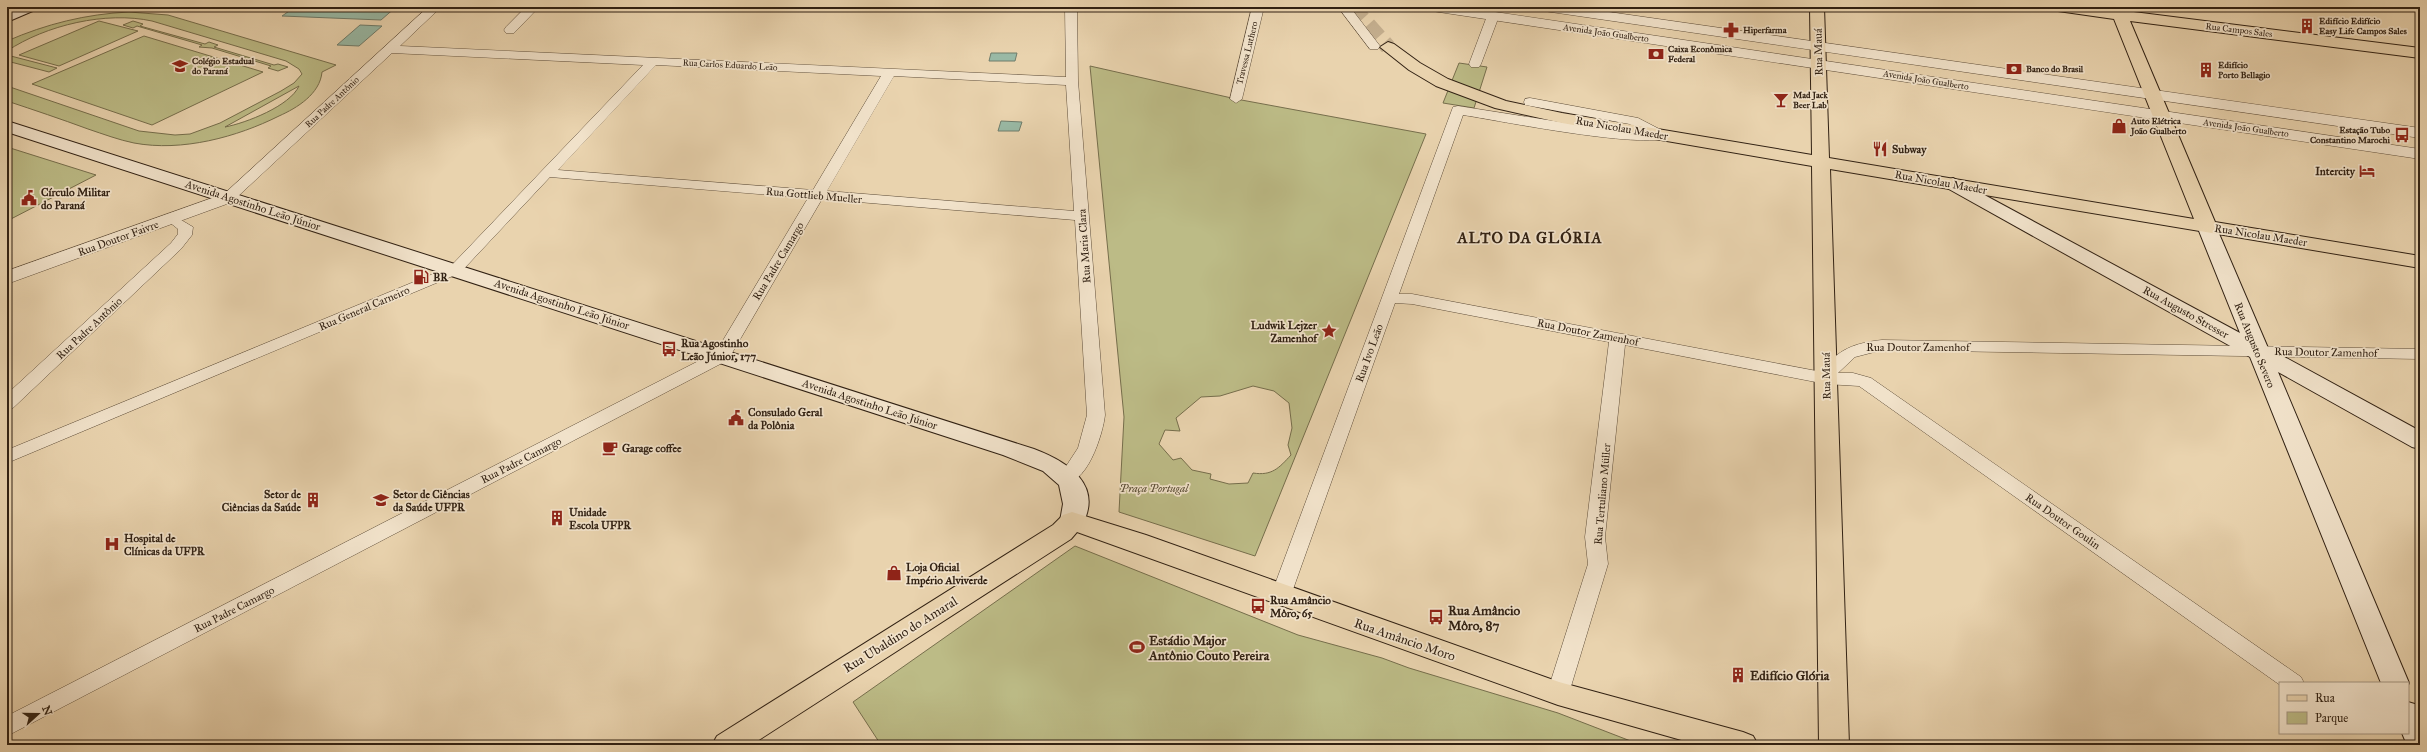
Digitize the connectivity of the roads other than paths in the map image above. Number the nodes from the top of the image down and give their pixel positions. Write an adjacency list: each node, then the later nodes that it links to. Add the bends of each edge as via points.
1 (12, 7): 12 (main road)
2 (30, 7): 15 (main road)
3 (435, 7): 19 (street, Rua Padre Antônio)
4 (533, 7): 16 (street)
5 (1071, 7): 25 (street, Rua Maria Clara)
6 (1258, 7): 27 (street, Travessa Luthero)
7 (1344, 7): 18 (street)
8 (1432, 7): 14 (street, Avenida João Gualberto)
9 (1544, 7): 17 (street, Avenida João Gualberto)
10 (1818, 7): 17 (main road, Rua Mauá)
11 (2058, 7): 13 (main road, Rua Campos Sales)
12 (7, 9)
13 (2118, 11): 20 (main road, Rua Campos Sales); 26 (main road, Rua Augusto Severo)
14 (1493, 16): 22 (street); 23 (street, Avenida João Gualberto)
15 (7, 17)
16 (510, 30)
17 (1818, 45): 23 (main road, Rua Mauá); 26 (street, Avenida João Gualberto)
18 (1381, 47): 32 (main road, Rua Nicolau Maeder, via 1427,76 1464,94 1522,110)
19 (389, 49): 21 (street, Rua Carlos Eduardo Leão); 38 (street, Rua Padre Antônio)
20 (2420, 53)
21 (654, 62): 24 (street, Rua Carlos Eduardo Leão); 35 (street, Rua General Carneiro)
22 (1476, 64)
23 (1819, 64): 29 (street, Avenida João Gualberto); 34 (main road, Rua Mauá)
24 (890, 72): 25 (street, Rua Carlos Eduardo Leão); 37 (street, Rua Padre Camargo)
25 (1072, 81): 39 (street, Rua Maria Clara)
26 (2153, 94): 29 (main road, Rua Augusto Severo); 31 (street, Avenida João Gualberto)
27 (1236, 98)
28 (1530, 102): 32 (street, via 1633,121)
29 (2162, 116): 33 (street, Avenida João Gualberto); 41 (main road, Rua Augusto Severo)
30 (7, 126): 38 (main road, Avenida Agostinho Leão Júnior)
31 (2420, 133)
32 (1664, 136): 34 (main road, Rua Nicolau Maeder); 45 (street, Rua Ivo Leão, via 1630,137 1458,110)
33 (2420, 154)
34 (1821, 162): 36 (main road, Rua Nicolau Maeder); 50 (main road, Rua Mauá)
35 (546, 174): 37 (street, Rua Gottlieb Mueller); 43 (street, Rua General Carneiro)
36 (1953, 184): 41 (main road, Rua Nicolau Maeder); 47 (main road, Rua Augusto Stresser)
37 (817, 195): 39 (street, Rua Gottlieb Mueller); 49 (street, Rua Padre Camargo)
38 (229, 197): 40 (street, Rua Doutor Faivre); 43 (main road, Avenida Agostinho Leão Júnior)
39 (1082, 216): 54 (street, Rua Maria Clara, via 1096,415 1091,444 1083,459)
40 (171, 218): 44 (street, Rua Doutor Faivre); 51 (street, Rua Padre Antônio, via 186,227 185,235 176,246)
41 (2207, 226): 42 (main road, Rua Nicolau Maeder); 47 (main road, Rua Augusto Severo)
42 (2420, 262)
43 (454, 270): 49 (main road, Avenida Agostinho Leão Júnior); 53 (street, Rua General Carneiro)
44 (7, 278)
45 (1389, 298): 46 (street, Rua Doutor Zamenhof, via 1412,299); 56 (street, Rua Ivo Leão)
46 (1618, 338): 50 (street, Rua Doutor Zamenhof); 59 (street, Rua Tertuliano Müller, via 1595,537 1598,564)
47 (2257, 351): 48 (street, Rua Doutor Zamenhof); 50 (street, Rua Doutor Zamenhof, via 1882,345 1850,351 1839,358); 52 (main road, Rua Augusto Stresser); 58 (main road, Rua Augusto Severo)
48 (2420, 354)
49 (722, 356): 54 (main road, Avenida Agostinho Leão Júnior, via 1011,449 1035,458); 60 (street, Rua Padre Camargo)
50 (1826, 378): 57 (street, Rua Doutor Goulin, via 1853,379 1878,390); 63 (main road, Rua Mauá)
51 (7, 404)
52 (2420, 441)
53 (7, 457)
54 (1068, 477): 55 (main road, via 1077,497)
55 (1072, 521): 56 (main road, Rua Amâncio Moro); 61 (main road, Rua Ubaldino do Amaral, via 1062,532)
56 (1281, 595): 59 (main road, Rua Amâncio Moro)
57 (2292, 682)
58 (2395, 682)
59 (1558, 693): 62 (main road, Rua Amâncio Moro)
60 (7, 727)
61 (727, 745)
62 (1743, 745)
63 (1834, 745)

